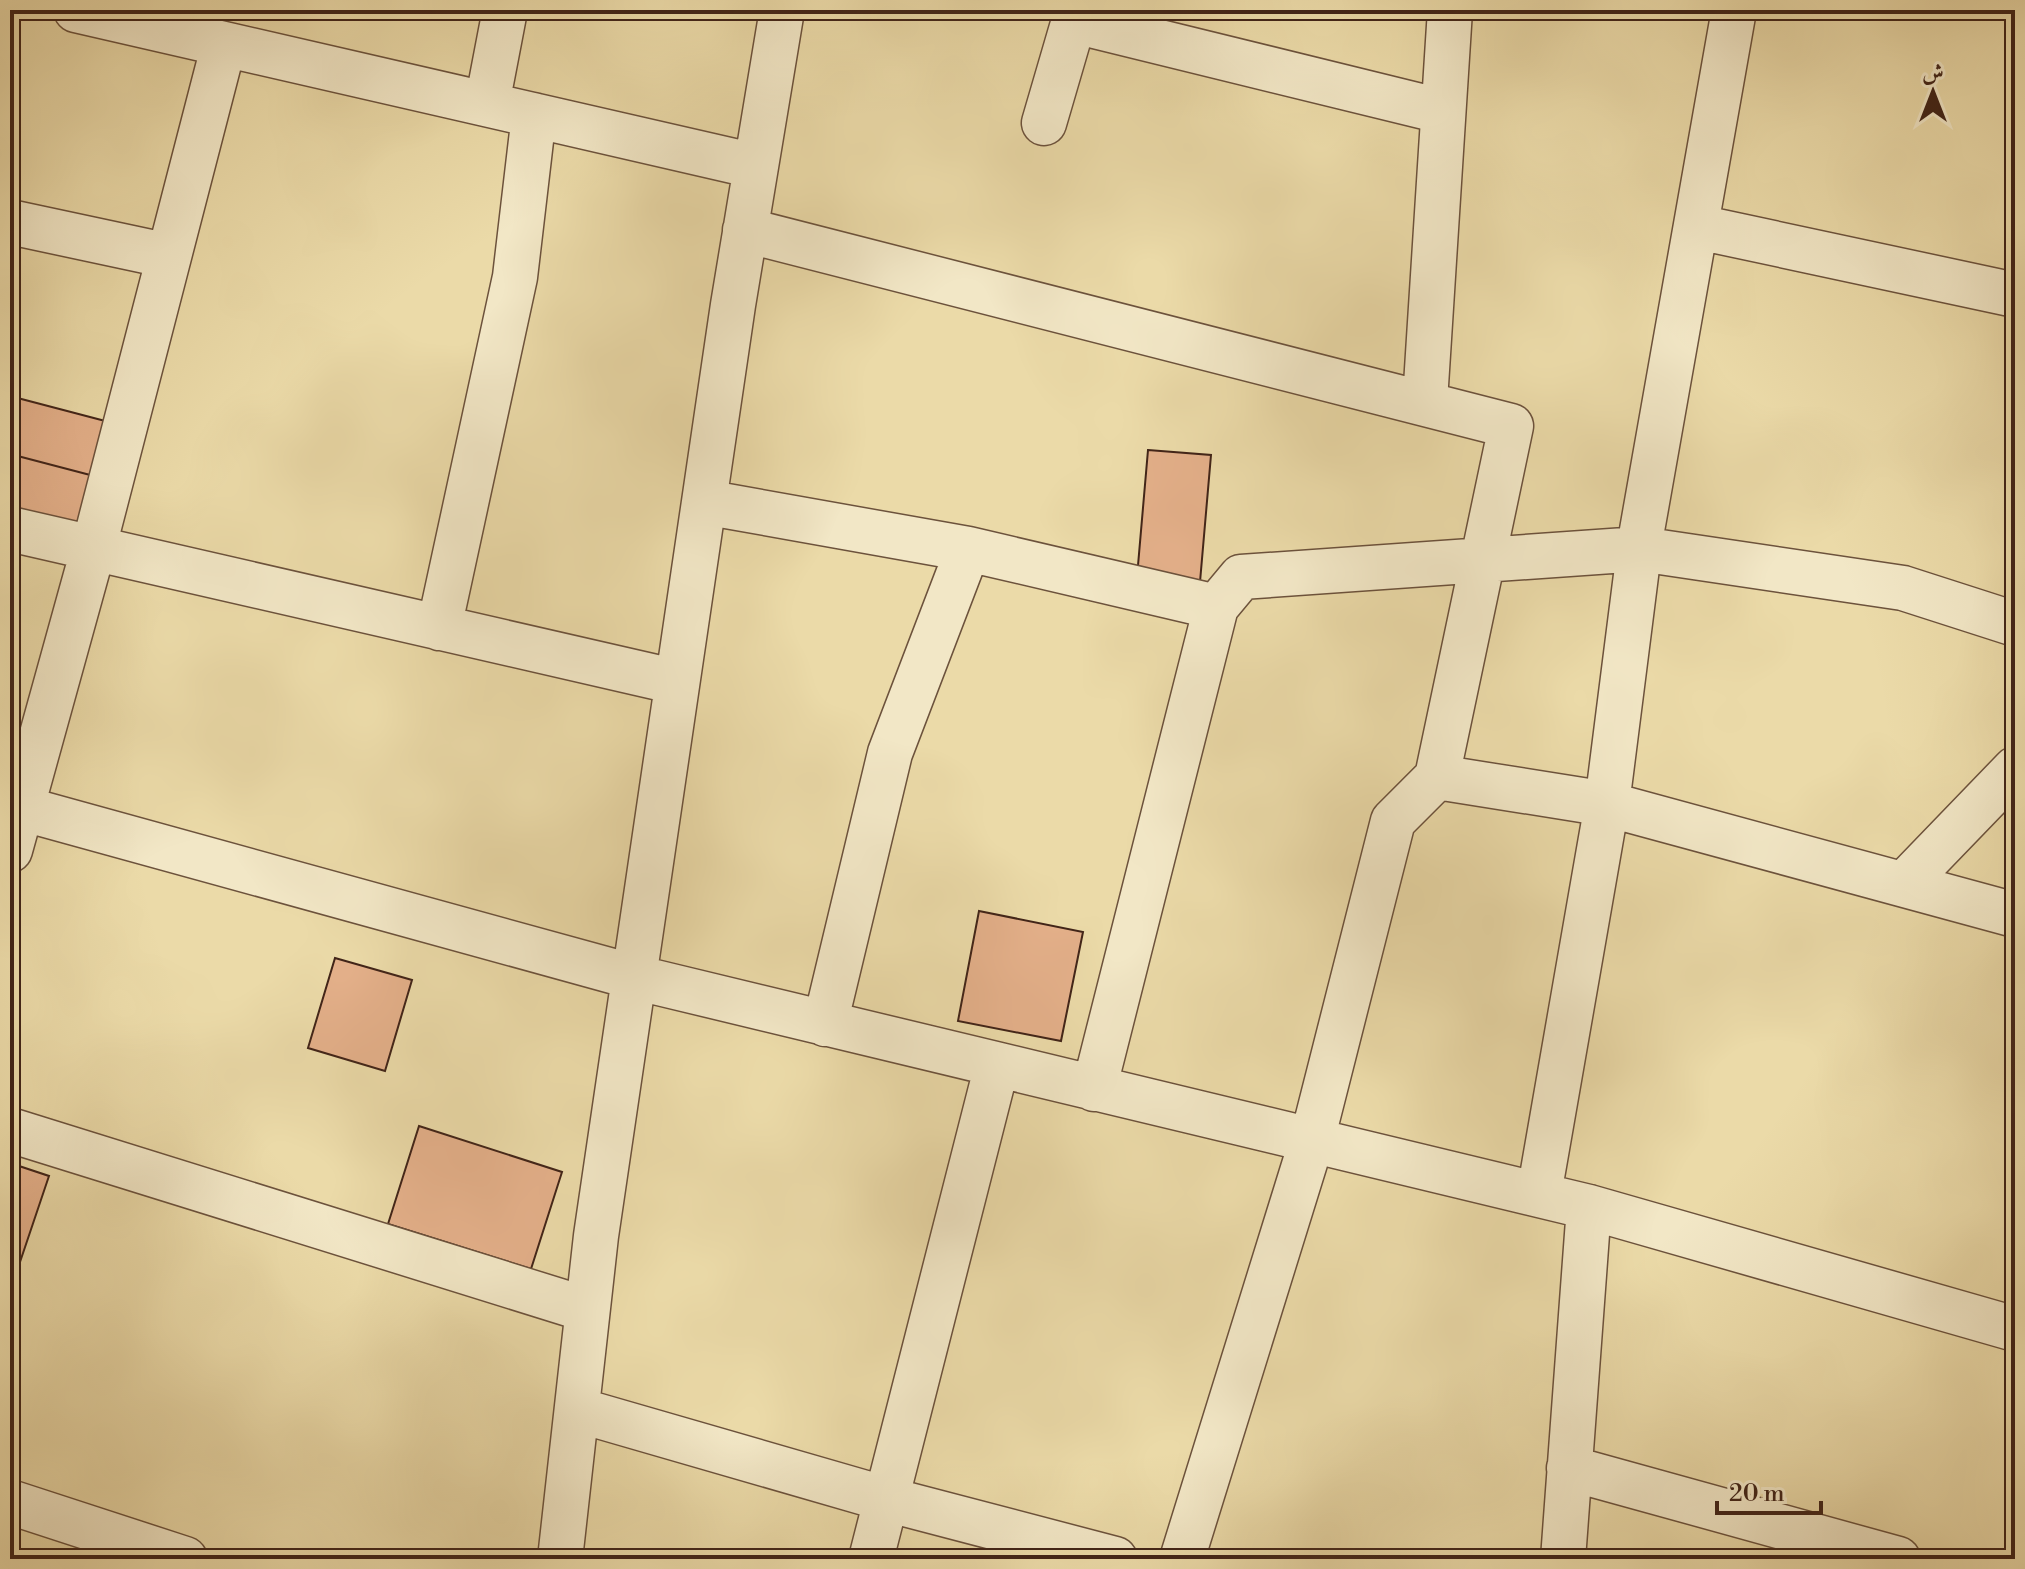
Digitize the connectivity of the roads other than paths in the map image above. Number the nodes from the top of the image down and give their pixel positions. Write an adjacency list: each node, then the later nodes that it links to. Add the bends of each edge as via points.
1 (76, 10): 7 (street)
2 (505, 10): 8 (street)
3 (782, 10): 12 (street)
4 (1450, 10): 9 (street)
5 (1734, 10): 14 (street)
6 (1075, 16): 9 (street); 11 (street)
7 (224, 44): 8 (street); 16 (street)
8 (487, 104): 10 (street)
9 (1441, 111): 18 (street)
10 (534, 115): 12 (street); 27 (street, via 515,277)
11 (1044, 123)
12 (755, 166): 15 (street)
13 (10, 222): 16 (street)
14 (1698, 227): 17 (street); 22 (street)
15 (745, 230): 18 (street); 19 (street)
16 (169, 256): 23 (street)
17 (2015, 295)
18 (1425, 401): 24 (street, via 1511,426)
19 (704, 502): 21 (street); 28 (street)
20 (10, 529): 23 (street)
21 (968, 549): 25 (street); 37 (street, via 890,753)
22 (1640, 549): 24 (street); 26 (street, via 1903,588); 31 (street)
23 (93, 550): 27 (street); 32 (street)
24 (1485, 561): 25 (street, via 1241,577); 30 (street)
25 (1216, 607): 39 (street)
26 (2015, 624)
27 (439, 628): 28 (street)
28 (677, 682): 36 (street)
29 (2015, 769): 34 (street)
30 (1437, 777): 31 (street); 41 (street, via 1393,821)
31 (1607, 804): 34 (street); 42 (street)
32 (15, 807): 33 (street); 36 (street)
33 (10, 850)
34 (1904, 884): 35 (street)
35 (2015, 915)
36 (634, 977): 37 (street); 44 (street)
37 (825, 1024): 38 (street)
38 (997, 1065): 39 (street); 48 (street)
39 (1094, 1089): 41 (street)
40 (10, 1130): 44 (street)
41 (1312, 1140): 42 (street); 54 (street)
42 (1539, 1194): 43 (street)
43 (1589, 1207): 45 (street); 47 (street)
44 (585, 1309): 46 (street)
45 (2015, 1329)
46 (578, 1410): 48 (street); 51 (street)
47 (1569, 1468): 55 (street); 56 (street)
48 (886, 1499): 52 (street); 53 (street)
49 (10, 1502): 50 (street)
50 (185, 1559)
51 (560, 1559)
52 (871, 1559)
53 (1115, 1559)
54 (1182, 1559)
55 (1563, 1559)
56 (1898, 1559)

